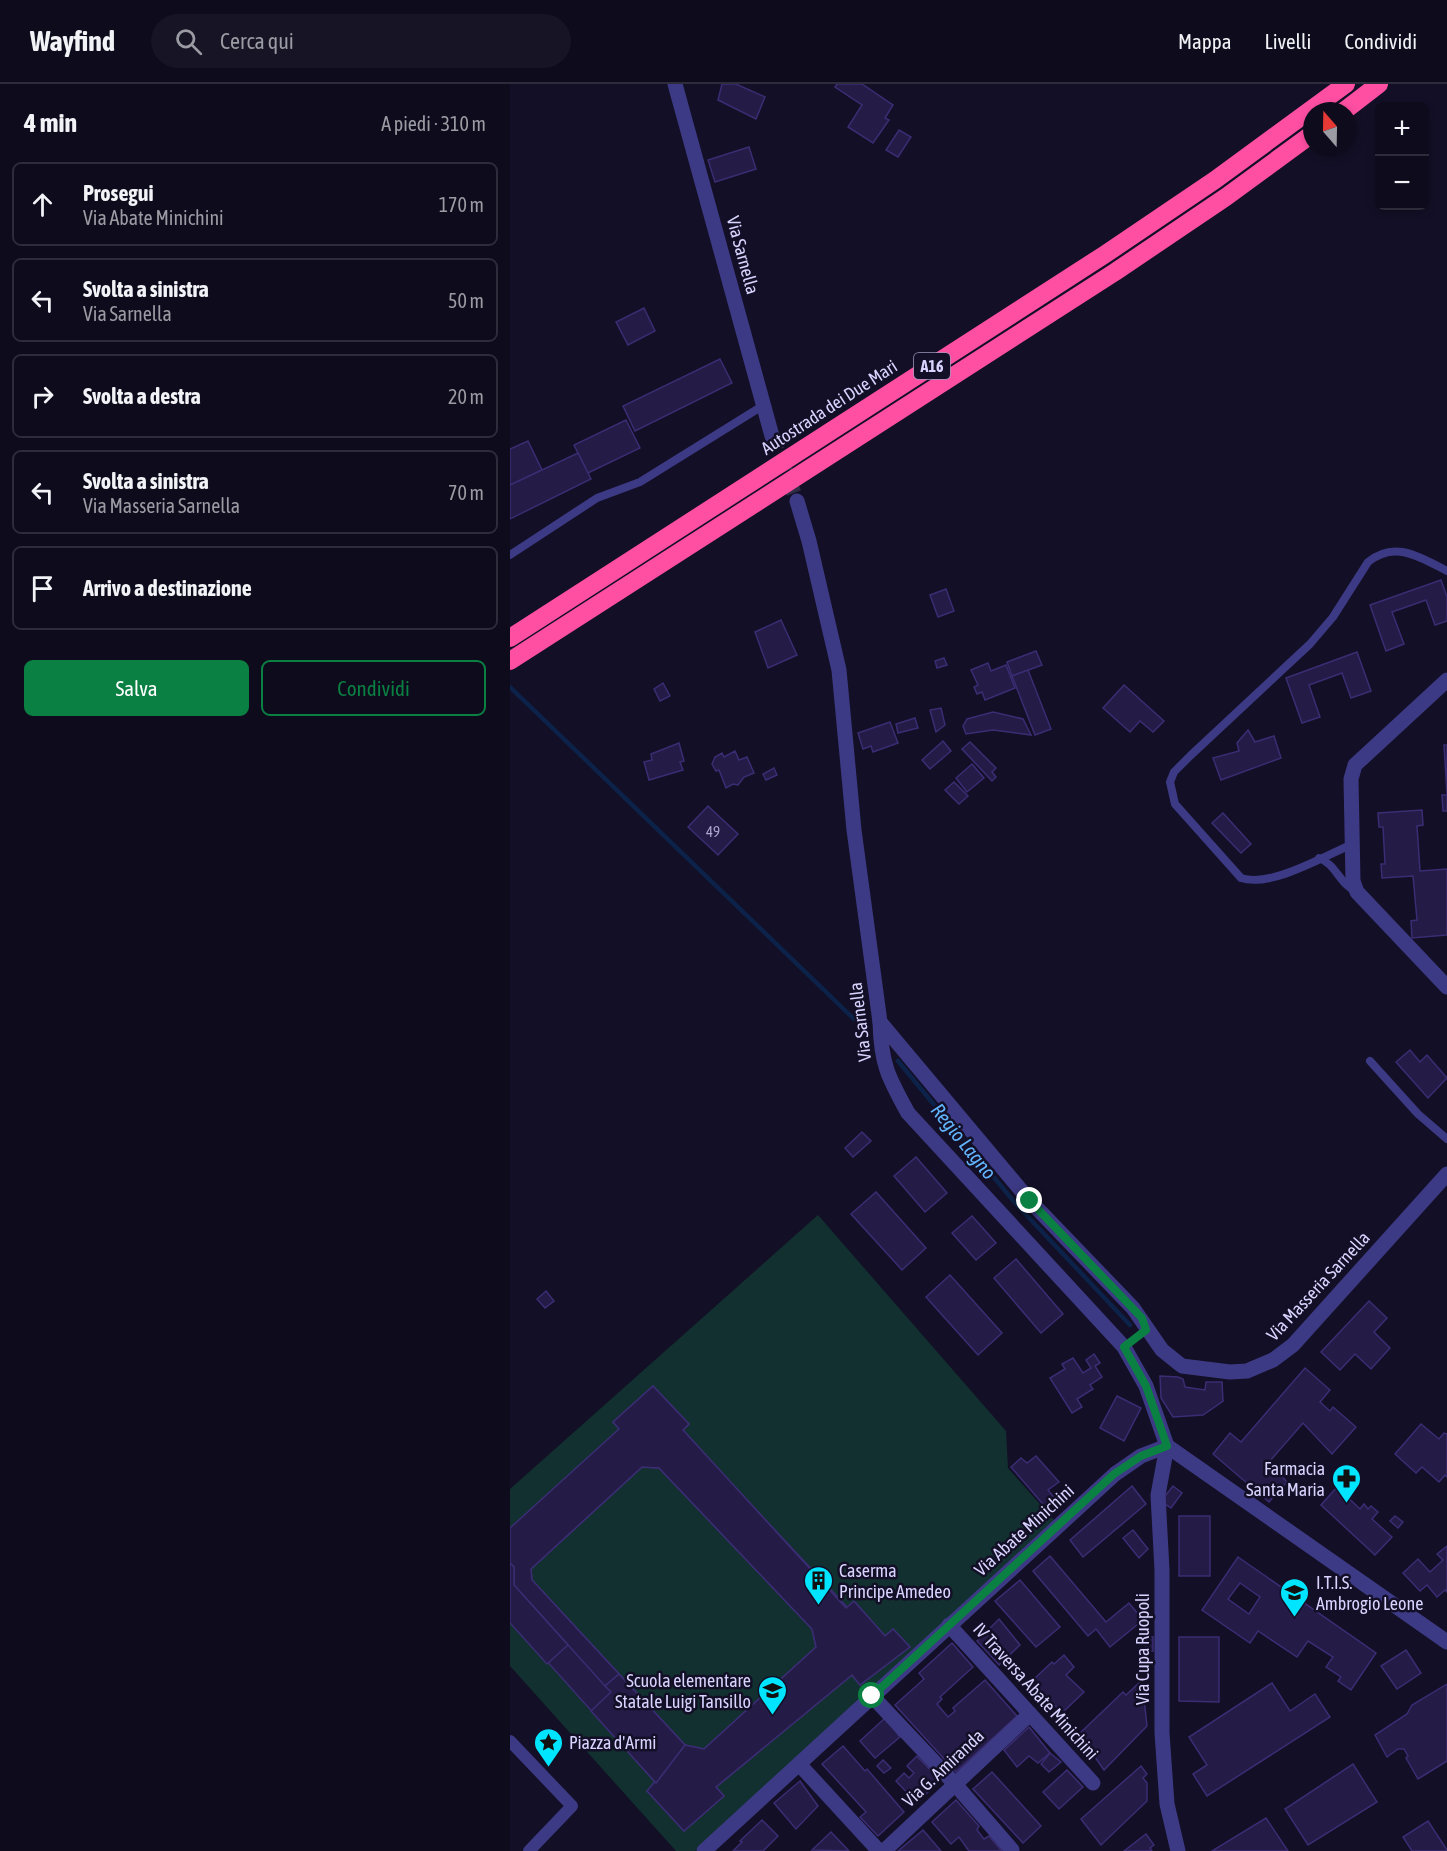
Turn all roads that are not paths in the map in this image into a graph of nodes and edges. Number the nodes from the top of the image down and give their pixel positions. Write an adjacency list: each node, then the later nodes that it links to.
1 (675, 84): 6 (street, Via Sarnella)
2 (1346, 84): 11 (highway, Autostrada dei Due Mari / A16)
3 (1379, 84): 4 (highway)
4 (1356, 102)
5 (1303, 141): 12 (highway, A16)
6 (764, 405): 7 (street, Via Sarnella); 9 (lane)
7 (772, 436)
8 (797, 501): 18 (street, Via Sarnella)
9 (510, 555)
10 (1447, 571): 15 (lane)
11 (510, 638)
12 (510, 661)
13 (1447, 680): 14 (street)
14 (1353, 844): 15 (lane); 16 (street)
15 (1319, 858): 16 (lane)
16 (1358, 892): 17 (street)
17 (1447, 987)
18 (880, 1022): 22 (street, Via Masseria Sarnella); 23 (street, Via Sarnella)
19 (1370, 1061): 20 (lane)
20 (1447, 1139)
21 (1447, 1174): 22 (street, Via Masseria Sarnella)
22 (1146, 1330): 23 (street)
23 (1124, 1347): 24 (street, Via Sarnella)
24 (1167, 1446): 25 (street, Via Abate Minichini); 26 (street); 38 (street, Via Cupa Ruopoli)
25 (949, 1625): 27 (street, Via Abate Minichini); 28 (street, IV Traversa Abate Minichini)
26 (1447, 1642)
27 (872, 1696): 30 (street, Via Abate Minichini); 32 (street)
28 (1030, 1714): 31 (street, IV Traversa Abate Minichini); 32 (street, Via G. Amiranda)
29 (510, 1741): 35 (street)
30 (799, 1764): 33 (street, Via Abate Minichini); 36 (street)
31 (1093, 1783)
32 (954, 1784): 34 (street); 37 (street, Via G. Amiranda)
33 (710, 1849)
34 (1012, 1850)
35 (529, 1851)
36 (879, 1851)
37 (884, 1851)
38 (1178, 1851)

